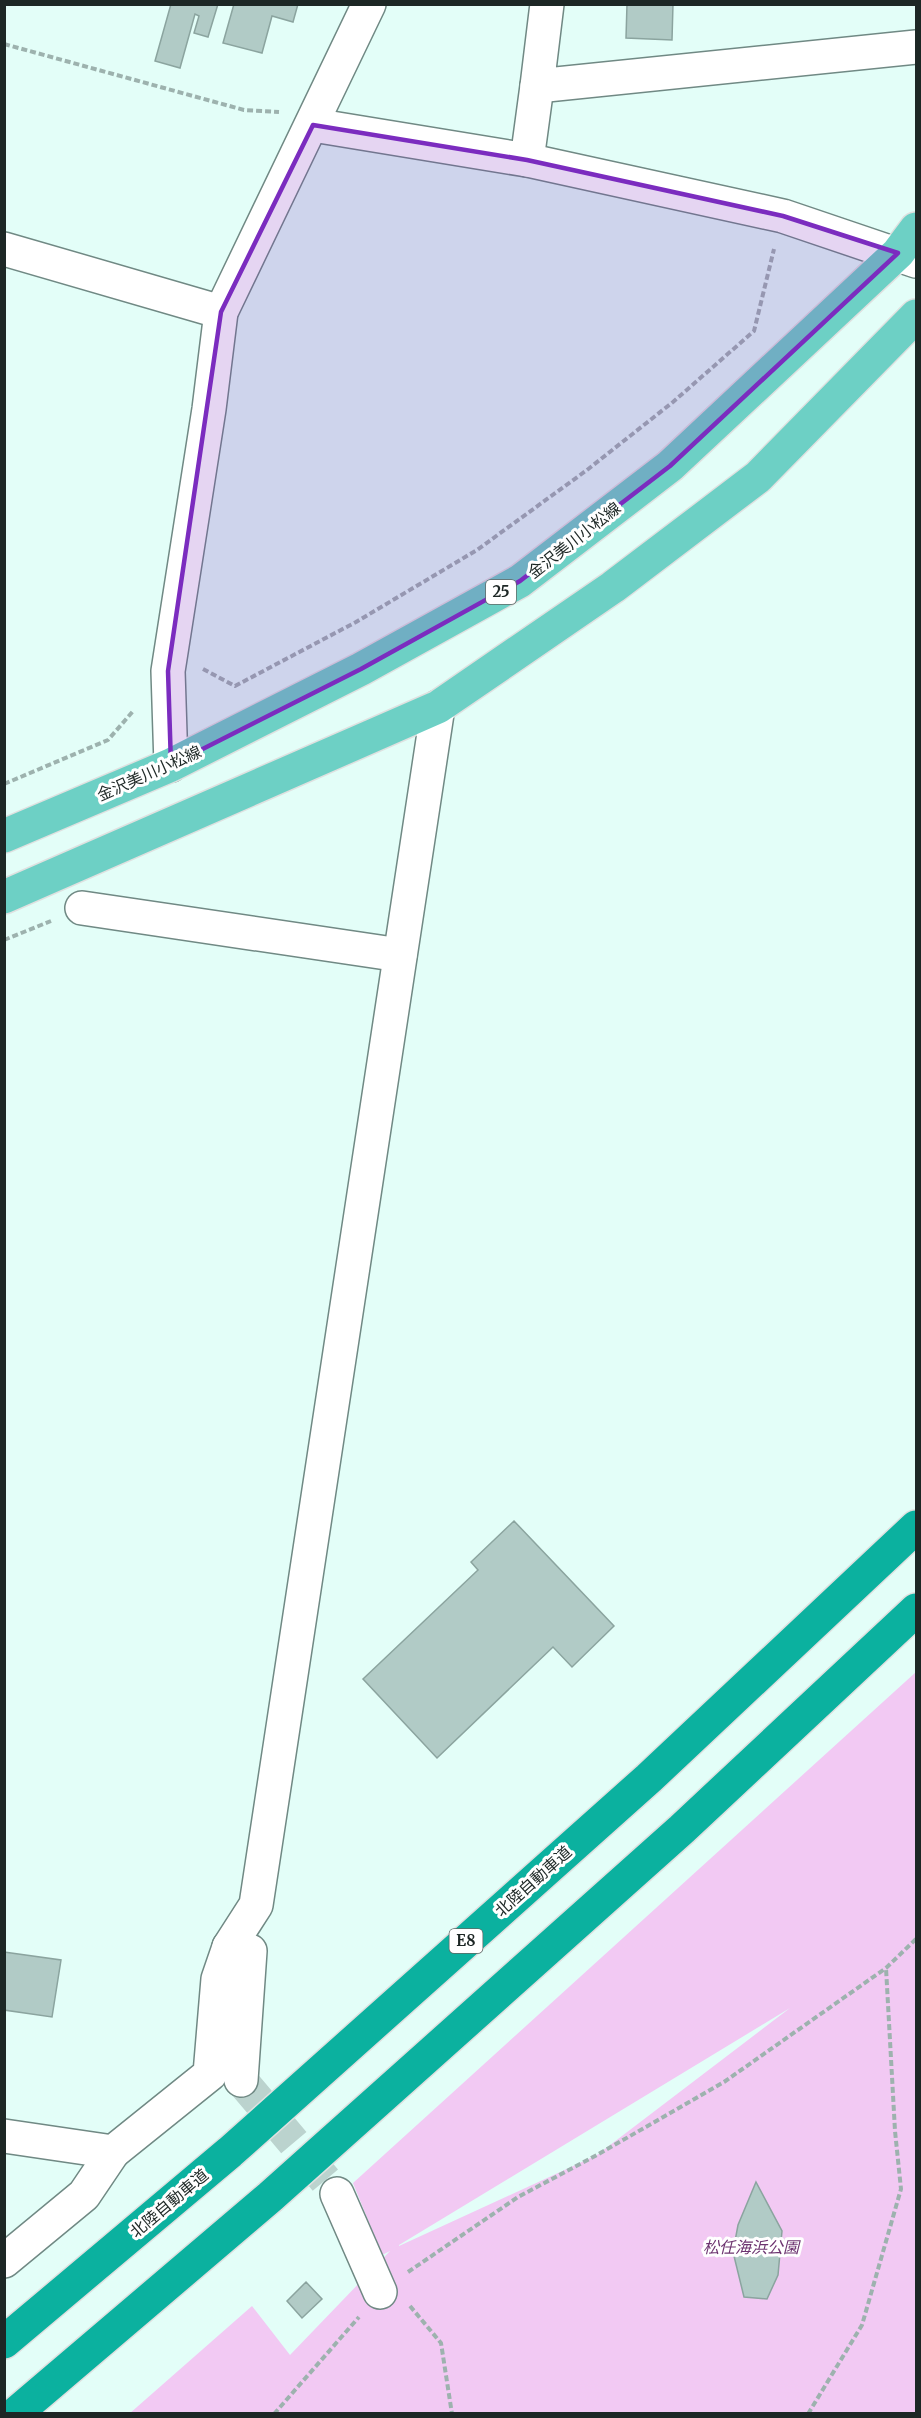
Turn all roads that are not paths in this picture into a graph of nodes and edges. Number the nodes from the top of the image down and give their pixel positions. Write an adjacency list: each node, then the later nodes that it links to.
1 (369, 4): 5 (street)
2 (547, 4): 4 (street)
3 (916, 47): 4 (street)
4 (537, 86): 6 (street)
5 (313, 125): 6 (street); 9 (street)
6 (527, 160): 7 (street)
7 (910, 248): 12 (main road, 金沢美川小松線 / 25)
8 (4, 249): 9 (street)
9 (221, 312): 12 (street)
10 (916, 316): 11 (main road)
11 (438, 707): 14 (main road); 16 (street)
12 (171, 765): 13 (main road, 金沢美川小松線 / 25)
13 (4, 836)
14 (4, 897)
15 (82, 908): 16 (street)
16 (400, 955): 19 (street)
17 (916, 1527): 26 (highway, 北陸自動車道 / E8)
18 (916, 1610): 27 (highway)
19 (230, 1947): 20 (street); 22 (street)
20 (241, 2080)
21 (4, 2136): 22 (street)
22 (113, 2152): 24 (street)
23 (337, 2194): 25 (street)
24 (4, 2261)
25 (385, 2288)
26 (4, 2342)
27 (15, 2414)

